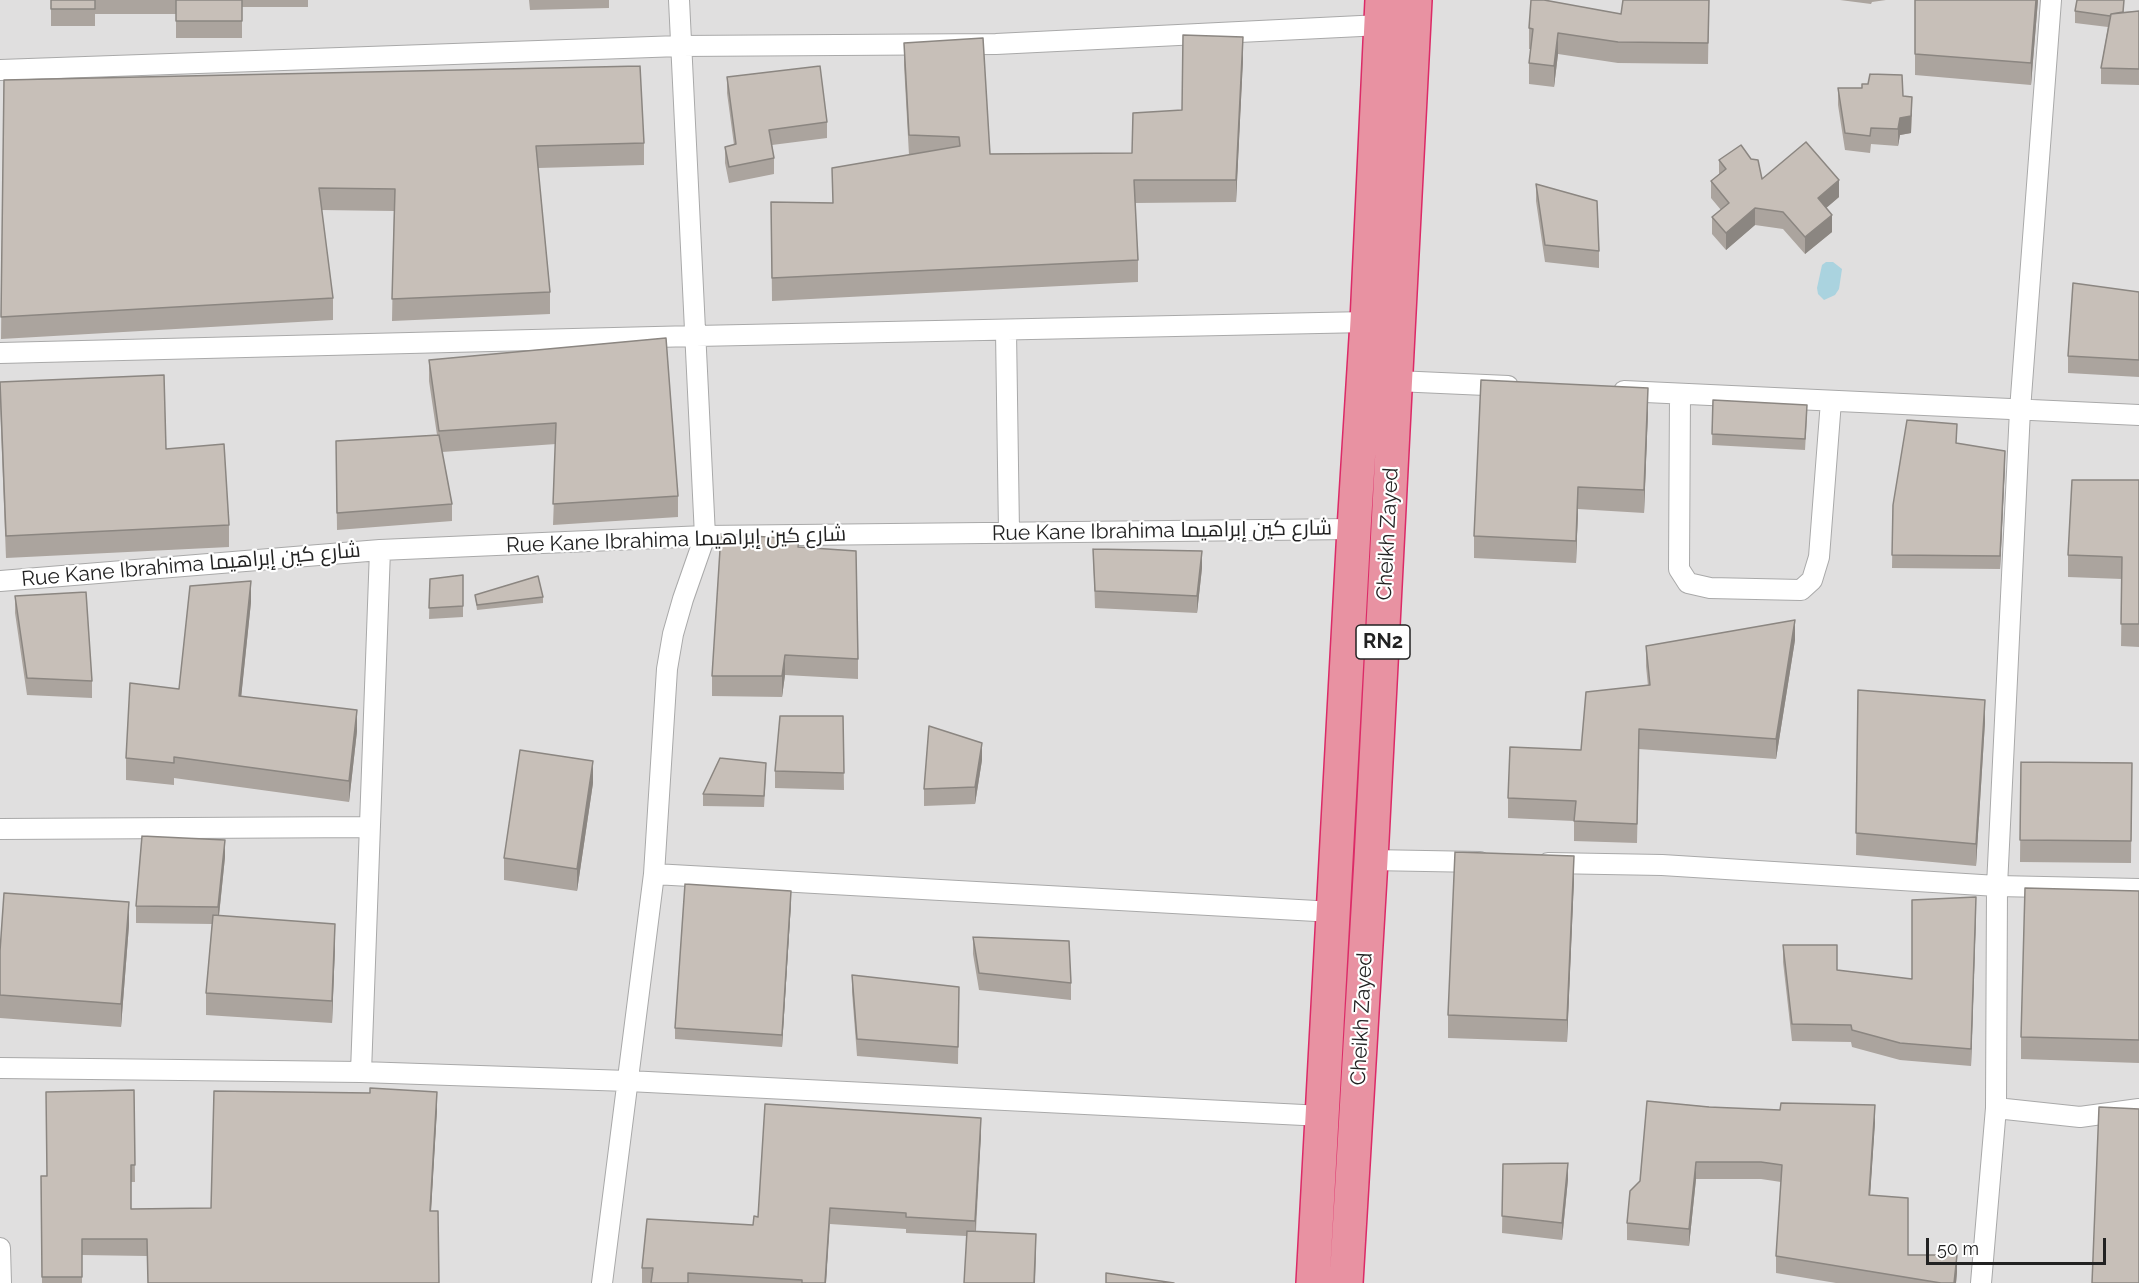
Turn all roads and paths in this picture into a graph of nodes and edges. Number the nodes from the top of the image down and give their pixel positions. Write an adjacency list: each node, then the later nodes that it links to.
1 (679, 0): 5 (street)
2 (1416, 0): 11 (highway, Cheikh Zayed / RN2)
3 (2051, 0): 16 (street)
4 (1382, 12): 5 (street); 7 (highway, Cheikh Zayed / RN2)
5 (680, 46): 6 (street); 9 (street)
6 (0, 70)
7 (1367, 322): 8 (street); 18 (highway, Cheikh Zayed / RN2)
8 (1006, 331): 9 (street); 19 (street)
9 (696, 336): 10 (street); 20 (street)
10 (0, 353)
11 (1396, 381): 12 (street); 25 (highway, Cheikh Zayed / RN2)
12 (1529, 387)
13 (1610, 391): 14 (street)
14 (1680, 394): 15 (street); 15 (street)
15 (1831, 401): 16 (street)
16 (2020, 410): 17 (street); 29 (street)
17 (2139, 415)
18 (1354, 528): 19 (street, Rue Kane Ibrahima شارع كين إبراهيما); 31 (highway, Cheikh Zayed / RN2)
19 (1009, 532): 20 (street, Rue Kane Ibrahima شارع كين إبراهيما)
20 (705, 536): 21 (street, Rue Kane Ibrahima شارع كين إبراهيما); 28 (street)
21 (380, 550): 22 (street, Rue Kane Ibrahima شارع كين إبراهيما); 23 (street)
22 (0, 580)
23 (370, 827): 24 (street); 33 (street)
24 (0, 829)
25 (1371, 860): 26 (street); 42 (highway, Cheikh Zayed / RN2)
26 (1497, 862)
27 (1532, 863): 29 (street)
28 (654, 874): 31 (street); 34 (street)
29 (1997, 886): 30 (street); 35 (street)
30 (2139, 889)
31 (1334, 912): 37 (highway, Cheikh Zayed / RN2)
32 (0, 1068): 33 (street)
33 (361, 1072): 34 (street)
34 (628, 1081): 37 (street); 40 (street)
35 (1996, 1108): 36 (street); 43 (street)
36 (2139, 1109)
37 (1323, 1116): 41 (highway, Cheikh Zayed / RN2)
38 (0, 1248): 39 (street)
39 (2, 1283)
40 (602, 1283)
41 (1314, 1283)
42 (1346, 1283)
43 (1981, 1283)

